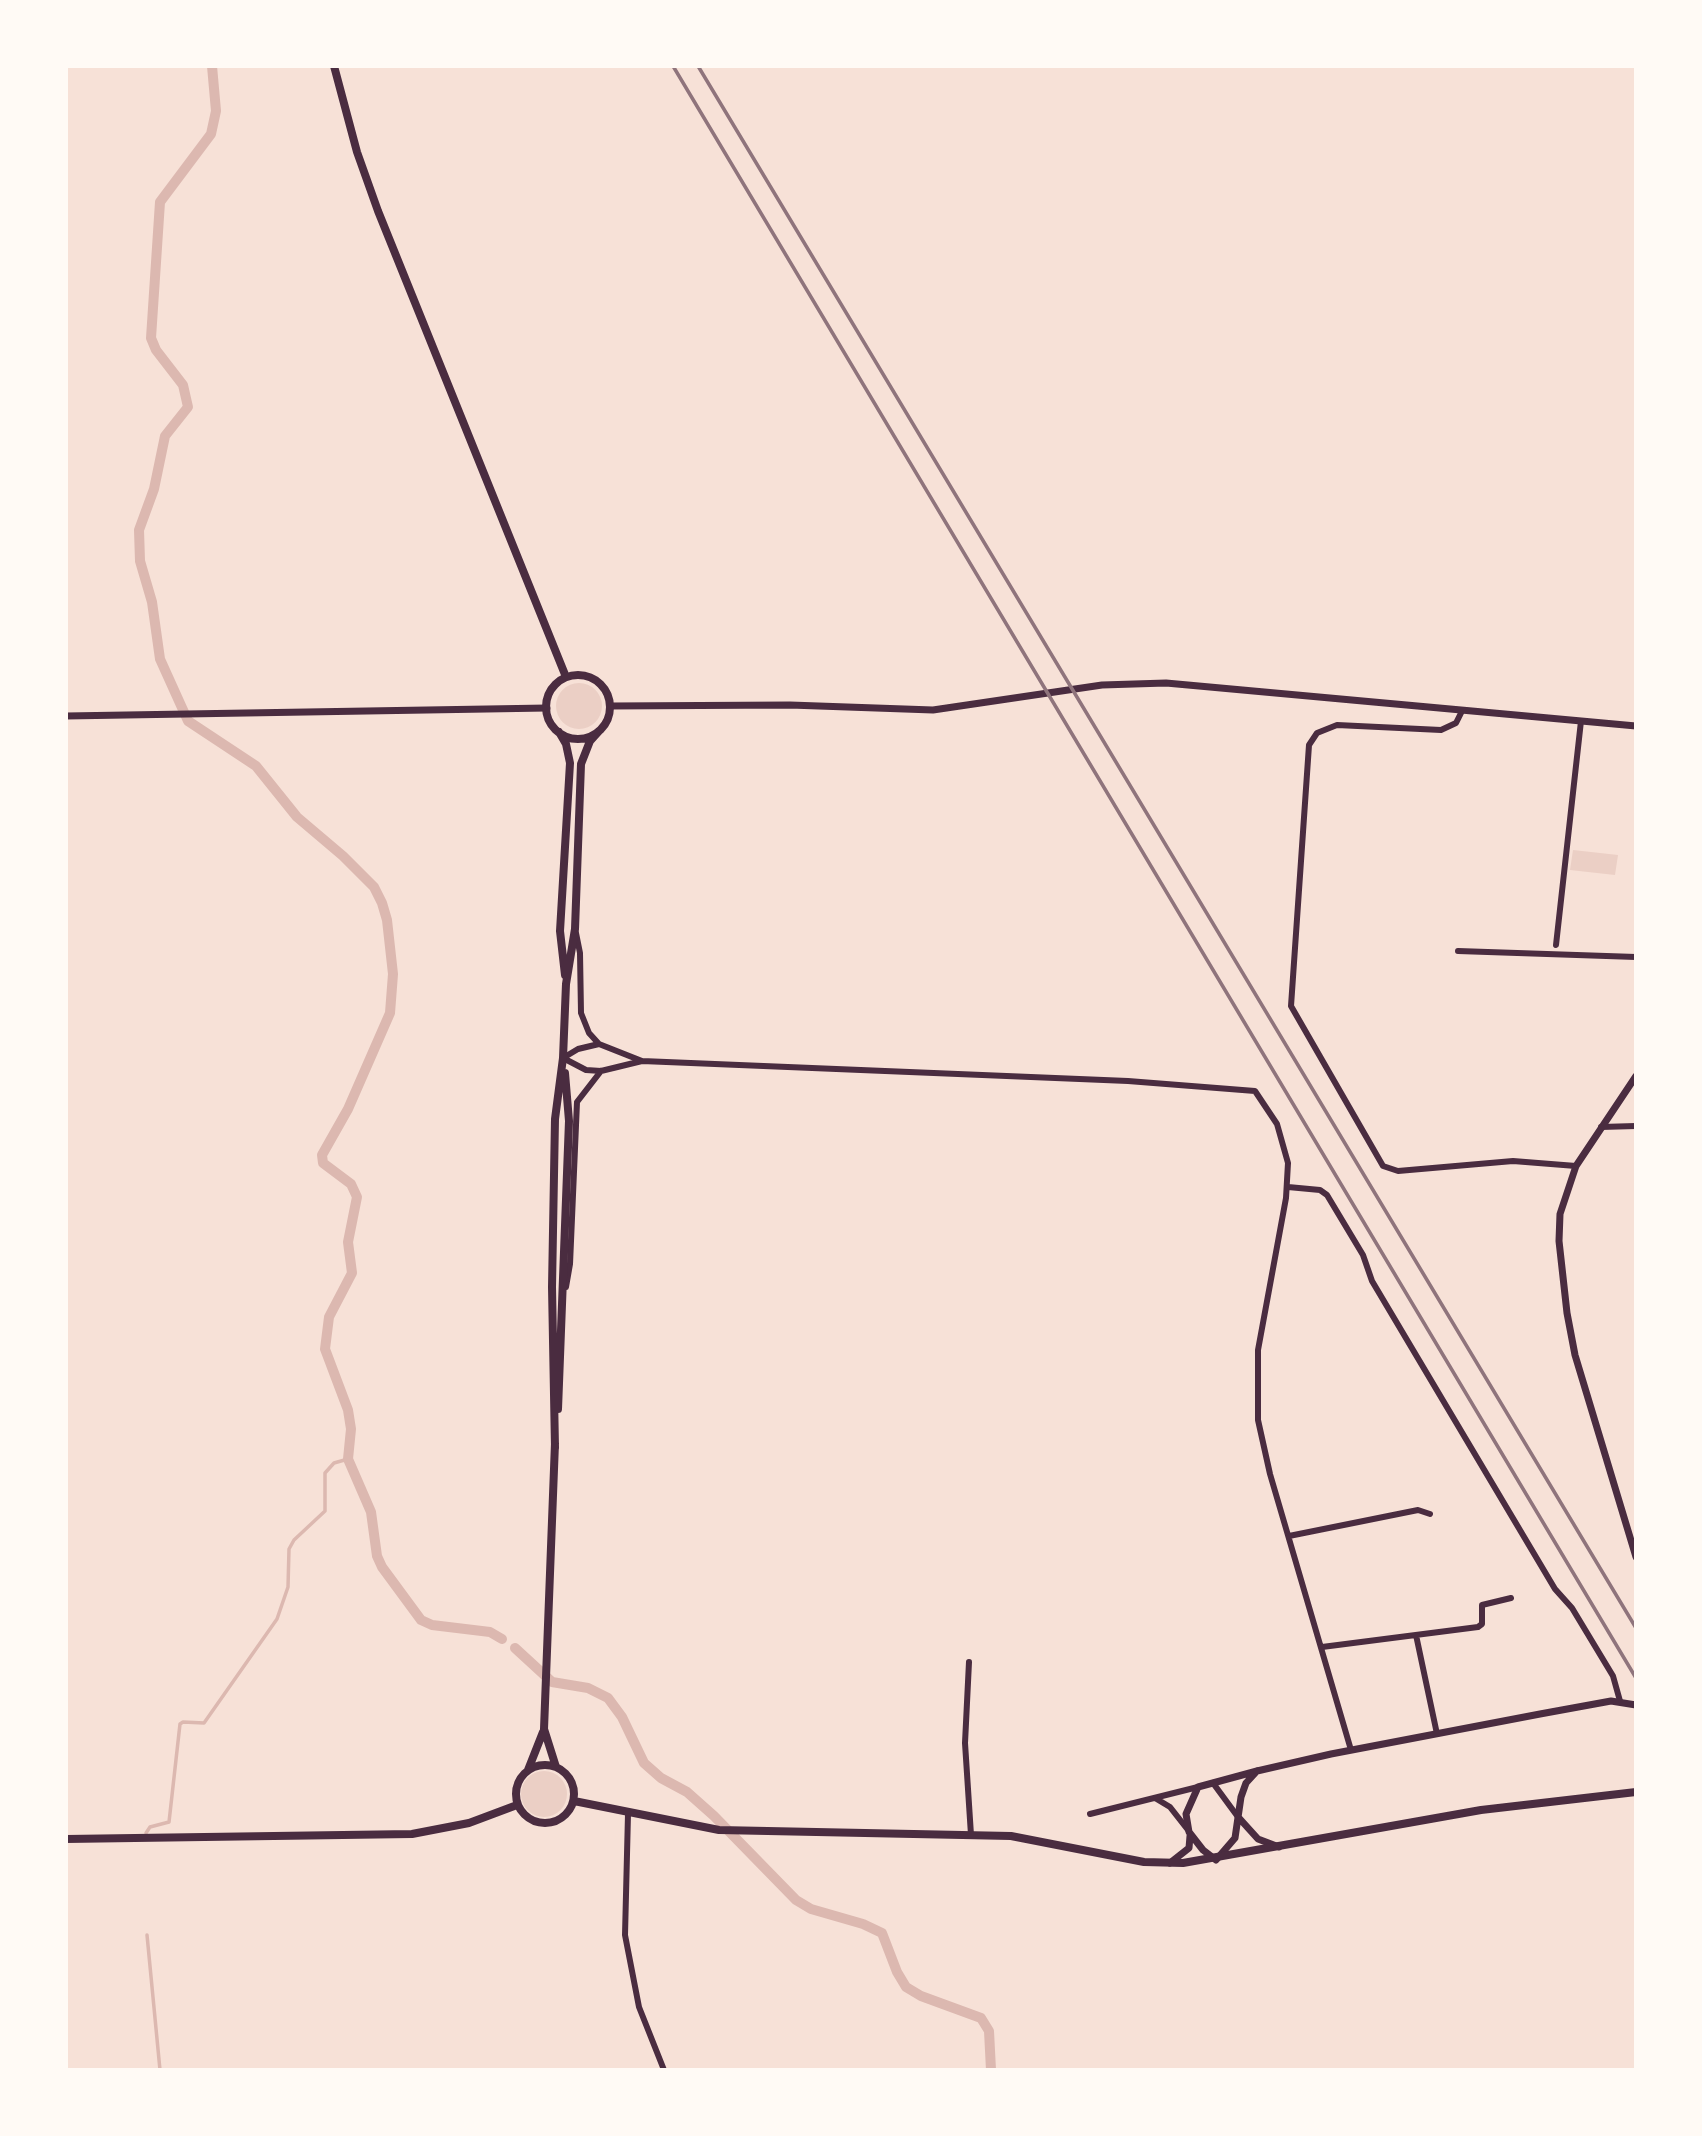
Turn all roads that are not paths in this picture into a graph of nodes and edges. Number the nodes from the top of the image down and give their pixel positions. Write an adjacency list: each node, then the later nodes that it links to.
1 (334, 66): 2 (main road)
2 (566, 677): 3 (main road); 4 (main road)
3 (610, 706): 5 (street); 10 (main road)
4 (547, 708): 6 (street); 9 (main road)
5 (1462, 711): 7 (street); 23 (street)
6 (66, 716)
7 (1581, 720): 8 (street); 12 (street)
8 (1636, 726)
9 (559, 732): 10 (main road); 15 (main road)
10 (598, 732): 11 (main road)
11 (575, 929): 15 (main road); 16 (street)
12 (1556, 945)
13 (1458, 951): 14 (street)
14 (1636, 957)
15 (566, 984): 17 (main road)
16 (598, 1044): 17 (street); 18 (street)
17 (563, 1058): 19 (street); 25 (main road); 26 (main road)
18 (642, 1061): 19 (street); 24 (street)
19 (601, 1070): 25 (street)
20 (1636, 1076): 22 (street)
21 (1636, 1126): 22 (street)
22 (1601, 1127): 23 (street)
23 (1576, 1166): 28 (street)
24 (1288, 1188): 29 (street); 35 (street)
25 (563, 1302): 26 (main road)
26 (555, 1448): 37 (main road)
27 (1430, 1514): 29 (street)
28 (1631, 1529): 30 (street)
29 (1289, 1536): 33 (street)
30 (1636, 1557)
31 (1511, 1598): 32 (street)
32 (1416, 1635): 33 (street); 38 (street)
33 (1322, 1647): 39 (street)
34 (969, 1662): 53 (street)
35 (1620, 1701): 36 (street); 38 (street)
36 (1636, 1705)
37 (544, 1729): 40 (main road); 41 (main road)
38 (1437, 1734): 39 (street)
39 (1351, 1750): 42 (street)
40 (556, 1767): 41 (main road); 47 (main road)
41 (528, 1770): 48 (main road)
42 (1257, 1771): 43 (street); 51 (street)
43 (1213, 1783): 44 (street); 51 (street)
44 (1198, 1787): 46 (street); 52 (street)
45 (1636, 1792): 55 (main road)
46 (1154, 1798): 50 (street); 52 (street)
47 (573, 1801): 48 (main road); 49 (main road)
48 (517, 1805): 54 (main road)
49 (628, 1814): 53 (main road); 58 (street)
50 (1090, 1814)
51 (1238, 1817): 55 (street); 56 (street)
52 (1189, 1832): 56 (street); 57 (street)
53 (971, 1835): 57 (main road)
54 (66, 1839)
55 (1280, 1847): 56 (main road)
56 (1216, 1860): 57 (main road)
57 (1170, 1863)
58 (664, 2070)

